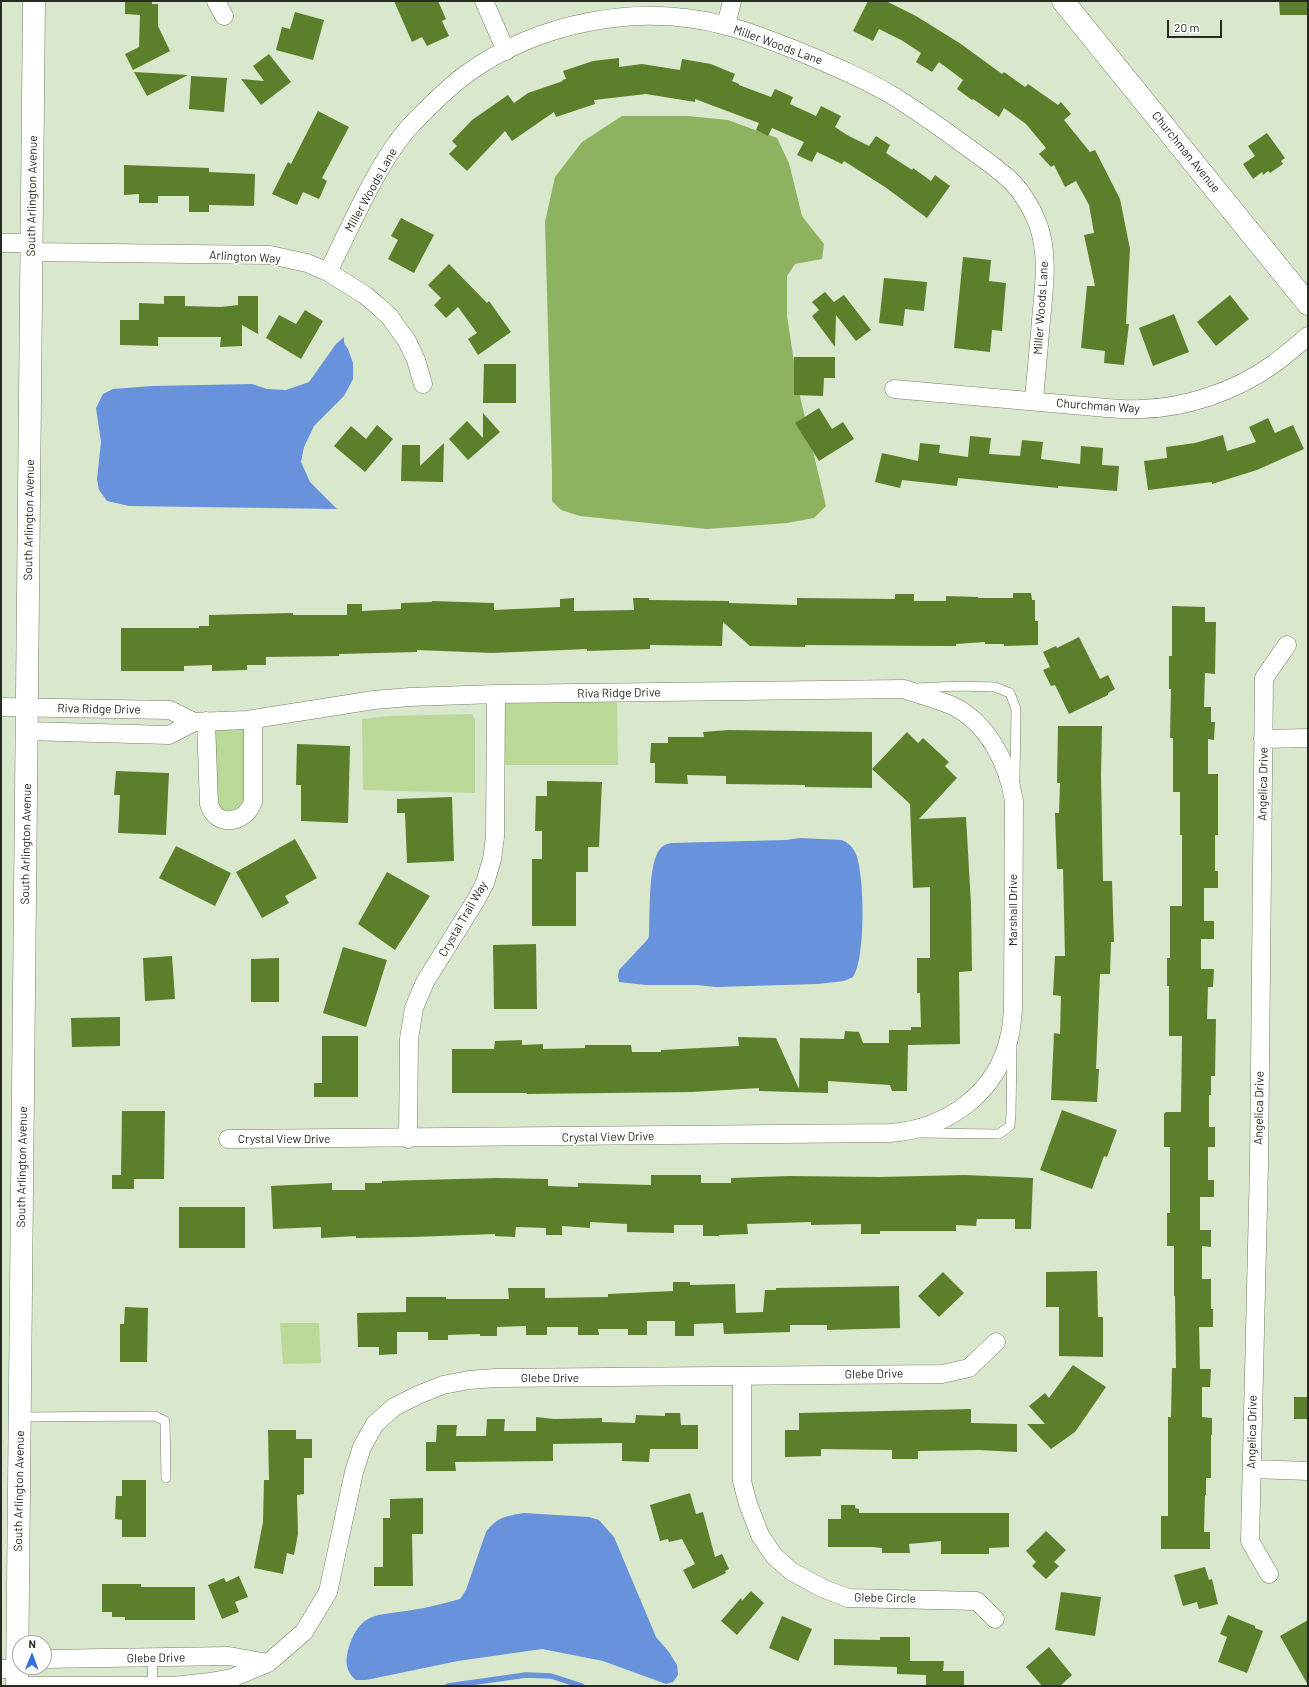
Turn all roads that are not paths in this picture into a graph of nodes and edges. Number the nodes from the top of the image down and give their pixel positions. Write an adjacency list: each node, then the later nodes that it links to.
1 (34, 1): 8 (main road, South Arlington Avenue)
2 (484, 1): 6 (street)
3 (732, 1): 5 (street)
4 (1064, 1): 10 (main road, Churchman Avenue)
5 (726, 26): 6 (street, Miller Woods Lane); 14 (street, Miller Woods Lane)
6 (506, 51): 9 (street, Miller Woods Lane)
7 (1, 243): 8 (street, Arlington Way)
8 (32, 248): 9 (street, Arlington Way); 19 (main road, South Arlington Avenue)
9 (328, 272): 12 (street, Arlington Way)
10 (1308, 304)
11 (1308, 336): 14 (street, Churchman Way)
12 (423, 384)
13 (894, 389): 14 (street, Churchman Way)
14 (1034, 401)
15 (1287, 645): 25 (street, Angelica Drive)
16 (904, 689): 17 (street, Riva Ridge Drive); 22 (street, Riva Ridge Drive); 26 (lane)
17 (496, 694): 20 (street, Riva Ridge Drive); 30 (street, Crystal Trail Way)
18 (1, 707): 19 (street, Riva Ridge Drive)
19 (27, 707): 21 (street, Riva Ridge Drive); 23 (main road, South Arlington Avenue)
20 (253, 719): 21 (street, Riva Ridge Drive); 21 (street)
21 (200, 722): 23 (street, Riva Ridge Drive)
22 (978, 725): 26 (street, Marshall Drive)
23 (27, 731): 34 (main road, South Arlington Avenue)
24 (1308, 738): 25 (street)
25 (1263, 739): 35 (street, Angelica Drive)
26 (1014, 802): 27 (street, Marshall Drive)
27 (1013, 1010): 28 (street, Marshall Drive); 29 (lane)
28 (978, 1095): 29 (street, Crystal View Drive)
29 (890, 1134): 30 (street, Crystal View Drive)
30 (408, 1139): 31 (street, Crystal View Drive)
31 (228, 1140)
32 (996, 1342): 33 (street, Glebe Drive)
33 (742, 1376): 39 (street, Glebe Circle); 43 (street, Glebe Drive)
34 (20, 1417): 37 (lane); 40 (main road, South Arlington Avenue)
35 (1252, 1469): 36 (street); 38 (street, Angelica Drive)
36 (1308, 1471)
37 (166, 1478)
38 (1269, 1574)
39 (995, 1619)
40 (16, 1635)
41 (153, 1658): 42 (street, Glebe Drive); 43 (street, Glebe Drive); 45 (lane)
42 (52, 1659)
43 (268, 1663): 45 (street, Glebe Drive)
44 (52, 1675): 45 (street, Glebe Drive)
45 (152, 1686)

